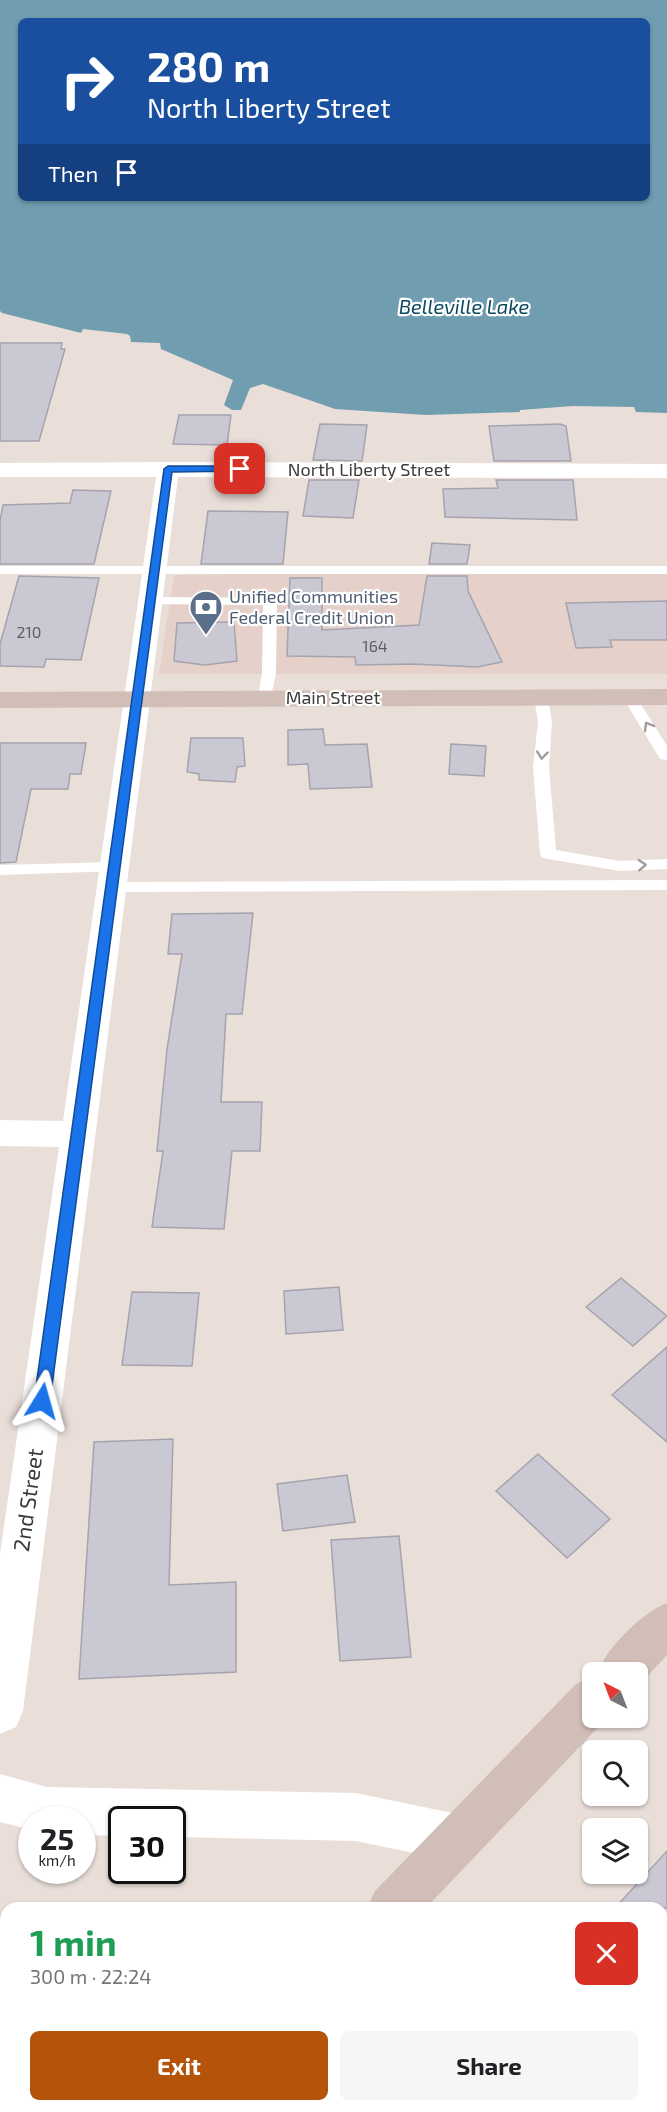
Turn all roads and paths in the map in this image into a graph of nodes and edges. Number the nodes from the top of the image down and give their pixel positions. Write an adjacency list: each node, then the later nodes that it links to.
1 (168, 469): 2 (street, North Liberty Street); 3 (street, North Liberty Street); 6 (street, 2nd Street)
2 (0, 470)
3 (667, 471)
4 (0, 570): 6 (lane)
5 (667, 570): 6 (lane)
6 (154, 572): 7 (street, 2nd Street)
7 (150, 602): 11 (lane); 13 (street, 2nd Street)
8 (629, 696): 9 (main road, Main Street); 10 (main road, Main Street); 14 (lane, one-way to 8)
9 (541, 697): 11 (main road, Main Street); 15 (lane, one-way to 15)
10 (667, 697)
11 (265, 698): 13 (main road, Main Street)
12 (0, 700): 13 (main road, Main Street)
13 (136, 700): 18 (street, 2nd Street)
14 (665, 756)
15 (548, 854): 16 (lane, one-way to 16); 19 (lane)
16 (667, 864)
17 (0, 870): 18 (lane)
18 (112, 877): 19 (lane); 22 (street, 2nd Street)
19 (583, 885): 20 (lane)
20 (667, 885)
21 (0, 1133): 22 (street)
22 (78, 1134): 26 (street, 2nd Street)
23 (667, 1624): 24 (main road)
24 (630, 1662)
25 (582, 1710): 28 (main road)
26 (0, 1711)
27 (0, 1798): 28 (street)
28 (457, 1838): 29 (main road)
29 (398, 1902)

